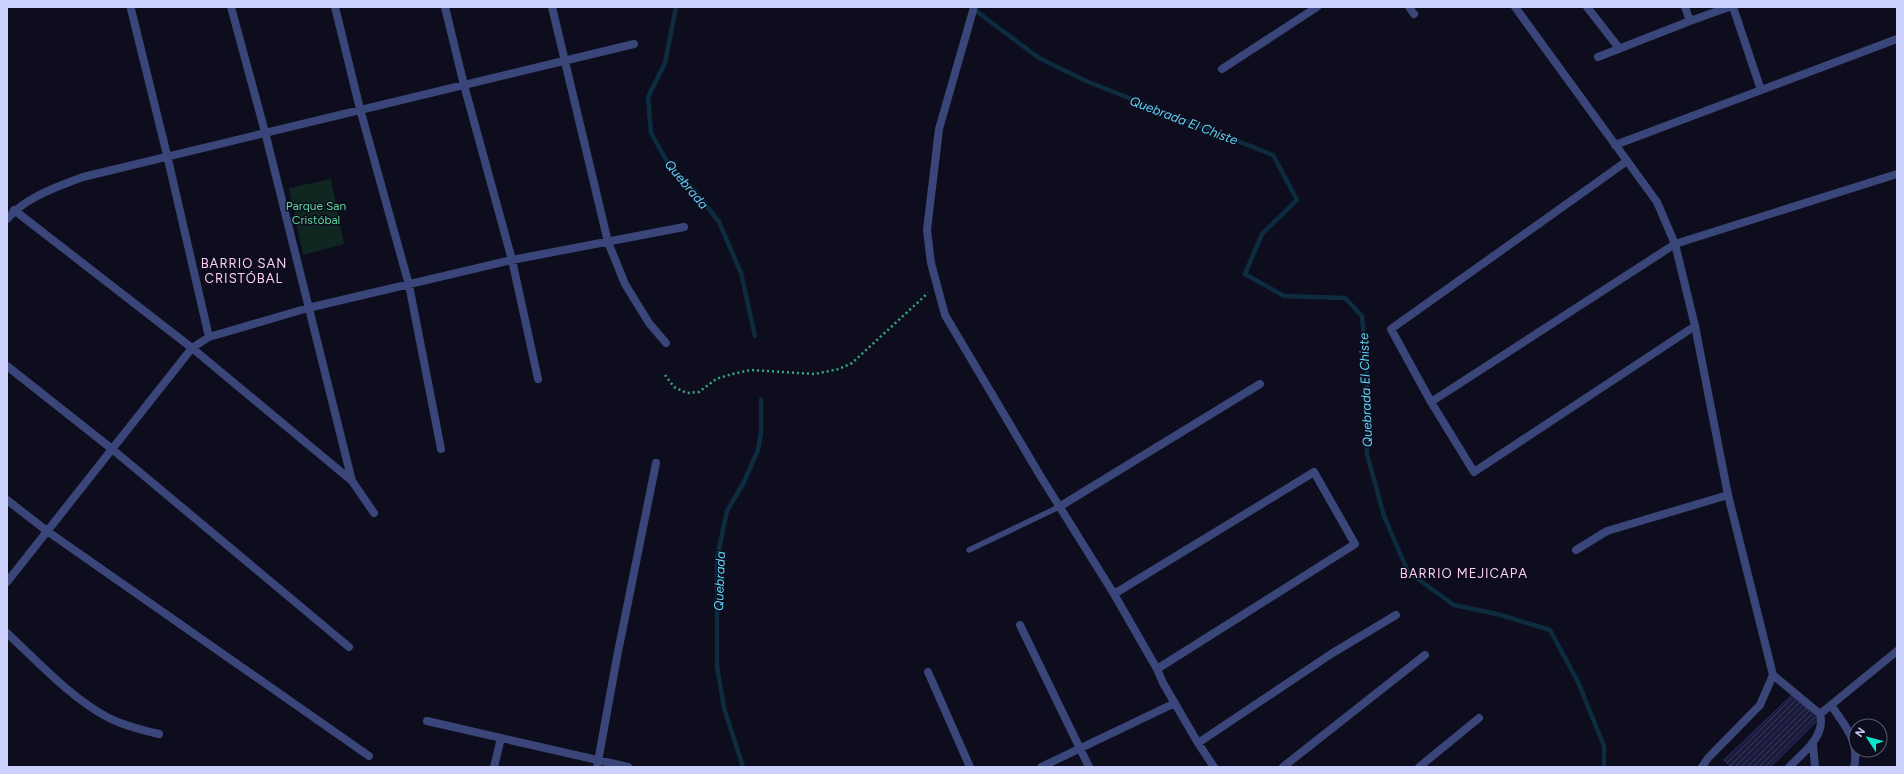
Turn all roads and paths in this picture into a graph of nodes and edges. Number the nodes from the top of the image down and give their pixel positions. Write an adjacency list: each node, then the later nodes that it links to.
1 (231, 7): 23 (street)
2 (335, 7): 22 (street)
3 (445, 7): 20 (street)
4 (552, 7): 18 (street)
5 (974, 7): 35 (street)
6 (1317, 7): 19 (street)
7 (1515, 7): 24 (street)
8 (1587, 7): 16 (street)
9 (1685, 7): 13 (street)
10 (1729, 7): 13 (street)
11 (1733, 7): 21 (street)
12 (131, 9): 25 (street)
13 (1690, 21): 16 (street)
14 (1897, 39): 21 (street)
15 (634, 44): 18 (street)
16 (1619, 48): 17 (street)
17 (1598, 57)
18 (565, 61): 20 (street); 31 (street)
19 (1222, 68)
20 (464, 85): 22 (street); 33 (street)
21 (1761, 90): 24 (street)
22 (360, 109): 23 (street); 34 (street)
23 (265, 132): 25 (street); 36 (street)
24 (1615, 145): 26 (street)
25 (167, 155): 28 (street); 38 (street)
26 (1627, 161): 32 (street); 45 (street)
27 (1897, 174): 32 (street)
28 (14, 210): 29 (street); 40 (street)
29 (7, 219)
30 (684, 226): 31 (street)
31 (608, 242): 33 (street); 39 (street)
32 (1675, 244): 37 (street); 45 (street)
33 (512, 260): 34 (street); 43 (street)
34 (409, 285): 36 (street); 47 (street)
35 (937, 285): 42 (path); 52 (street)
36 (308, 308): 38 (street); 49 (street)
37 (1695, 326): 45 (street); 50 (street)
38 (209, 337): 40 (street)
39 (666, 343)
40 (192, 348): 46 (street); 49 (street)
41 (7, 366): 46 (street)
42 (665, 375)
43 (538, 379)
44 (1260, 384): 52 (street)
45 (1431, 402)
46 (112, 448): 54 (street); 62 (street)
47 (442, 450)
48 (656, 463): 79 (street)
49 (352, 481): 53 (street)
50 (1728, 494): 56 (street); 67 (street)
51 (7, 500): 54 (street)
52 (1059, 507): 55 (lane); 58 (street)
53 (374, 513)
54 (47, 531): 57 (street); 78 (street)
55 (969, 550)
56 (1576, 550)
57 (7, 582)
58 (1114, 594): 65 (street); 65 (street)
59 (1396, 615): 75 (street)
60 (1020, 625): 77 (street)
61 (7, 633): 73 (street)
62 (349, 647)
63 (1897, 651): 69 (street)
64 (1425, 655): 86 (street)
65 (1157, 669): 68 (street)
66 (928, 672): 82 (street)
67 (1772, 675): 70 (street); 88 (street)
68 (1174, 703): 75 (street); 77 (street)
69 (1831, 706): 70 (street); 91 (street)
70 (1820, 714): 76 (street)
71 (1479, 718): 87 (street)
72 (427, 720): 74 (street)
73 (159, 734)
74 (501, 738): 79 (street); 80 (street)
75 (1198, 743): 85 (street)
76 (1813, 744): 89 (street); 90 (street)
77 (1080, 749): 83 (street); 84 (street)
78 (369, 756)
79 (598, 764): 81 (street)
80 (494, 767)
81 (628, 767)
82 (970, 767)
83 (1041, 767)
84 (1089, 767)
85 (1214, 767)
86 (1283, 767)
87 (1419, 767)
88 (1702, 767)
89 (1789, 767)
90 (1815, 767)
91 (1854, 767)

